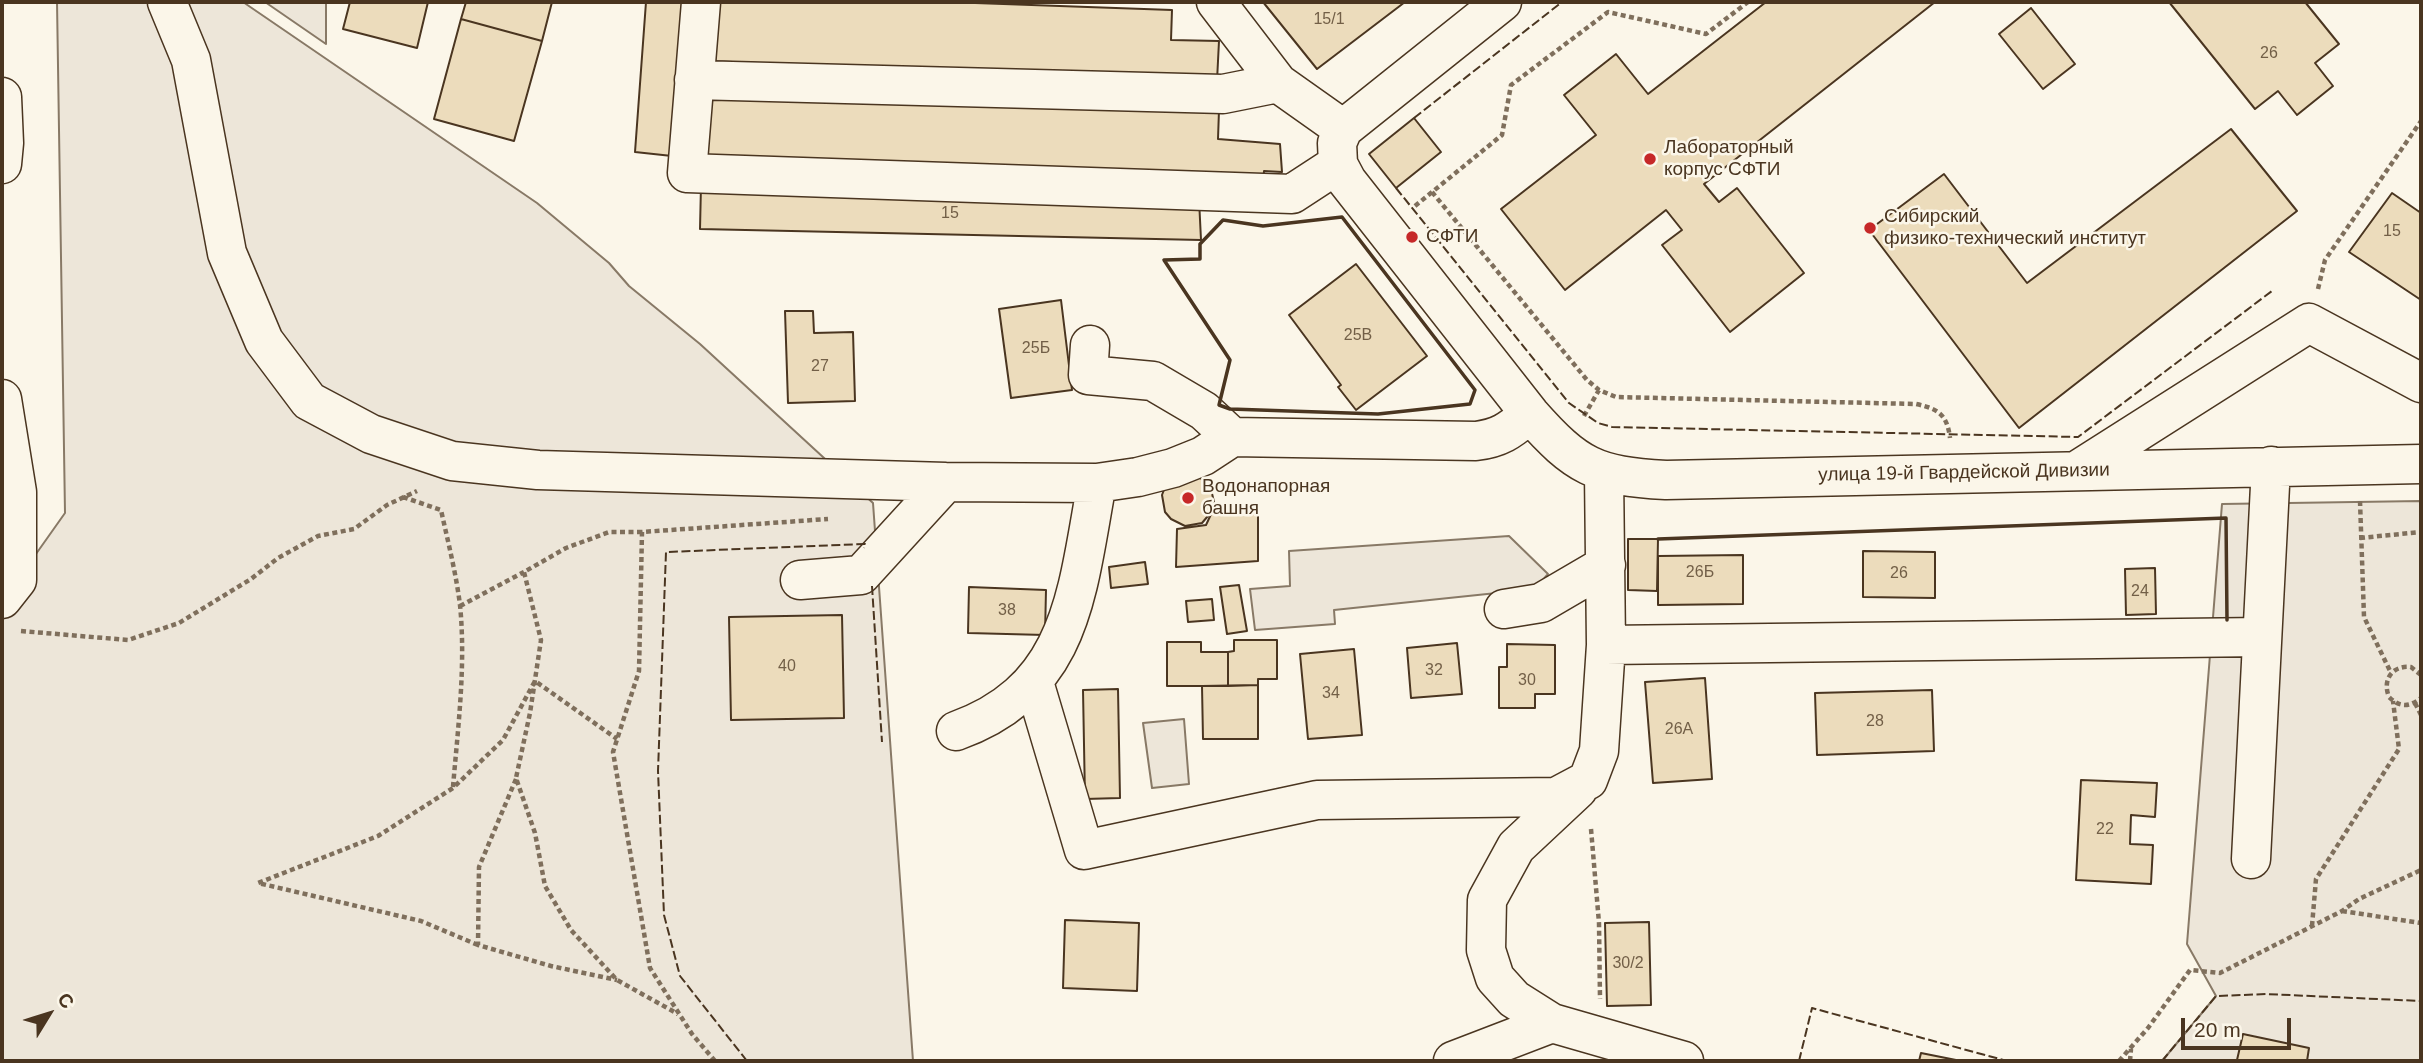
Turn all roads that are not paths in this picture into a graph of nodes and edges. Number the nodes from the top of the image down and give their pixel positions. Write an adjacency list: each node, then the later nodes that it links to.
1 (167, 2): 19 (street)
2 (701, 2): 5 (street)
3 (1216, 2): 6 (street)
4 (1503, 2): 8 (street)
5 (695, 80): 6 (street); 8 (street)
6 (1278, 83): 8 (street)
7 (2, 97): 9 (street)
8 (1340, 146): 13 (street, улица 19-й Гвардейской Дивизии)
9 (2, 164)
10 (1090, 345): 14 (street)
11 (2421, 383): 17 (street)
12 (2, 399): 24 (street)
13 (1530, 414): 14 (street); 18 (street, улица 19-й Гвардейской Дивизии)
14 (1232, 437): 20 (street)
15 (2421, 464): 16 (street, улица 19-й Гвардейской Дивизии)
16 (2271, 466): 17 (street, улица 19-й Гвардейской Дивизии); 25 (street)
17 (2076, 471): 18 (street, улица 19-й Гвардейской Дивизии)
18 (1604, 473): 21 (street)
19 (946, 482): 20 (street); 22 (street)
20 (1097, 483): 27 (street)
21 (1606, 565): 23 (street); 26 (street)
22 (800, 580)
23 (1504, 609)
24 (8, 615)
25 (2262, 636): 26 (street); 30 (street)
26 (1606, 645): 29 (street)
27 (1034, 682): 28 (street); 29 (street)
28 (956, 731)
29 (1588, 780): 31 (street)
30 (2251, 859)
31 (1552, 1023): 32 (street); 33 (street)
32 (1454, 1061)
33 (1684, 1061)

